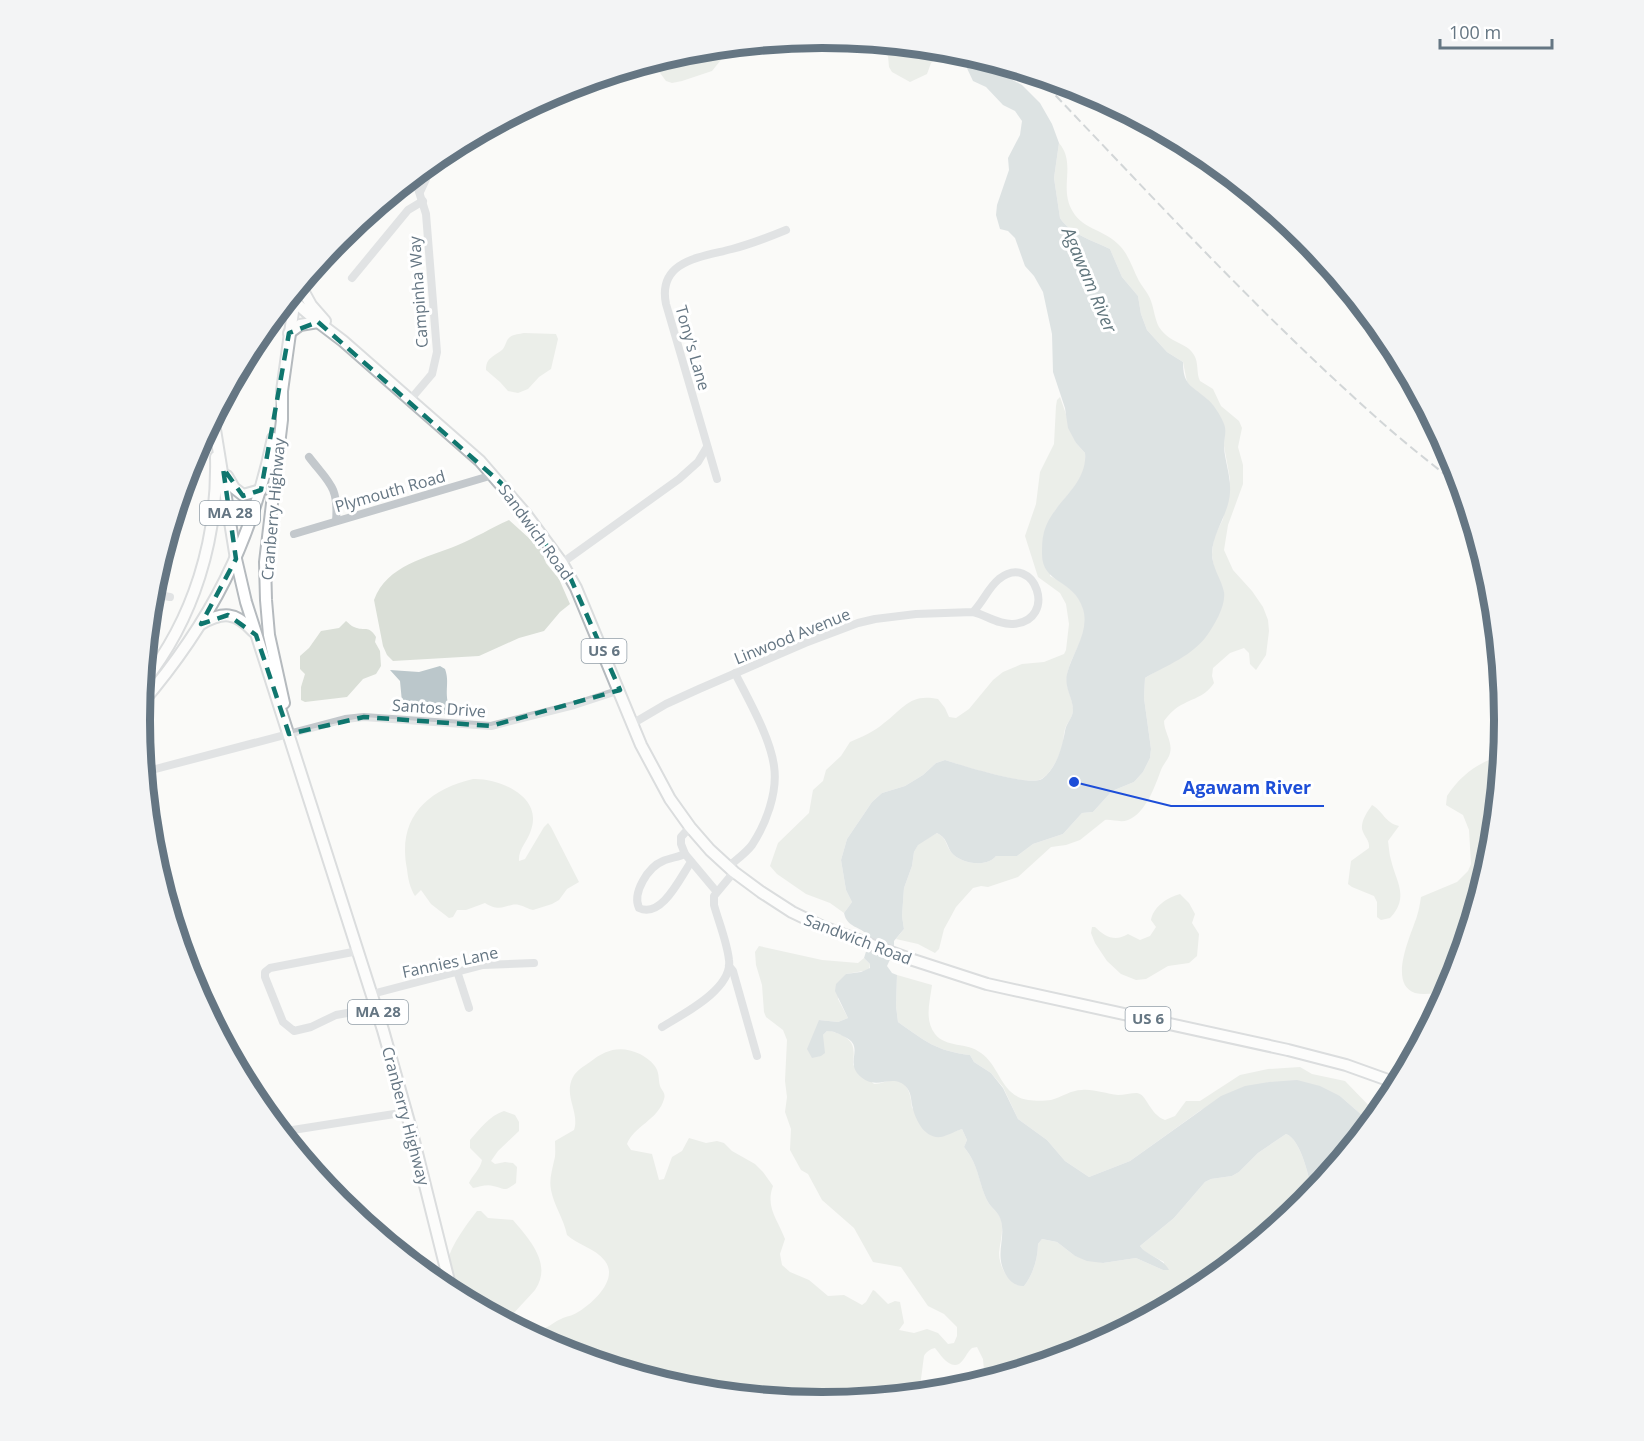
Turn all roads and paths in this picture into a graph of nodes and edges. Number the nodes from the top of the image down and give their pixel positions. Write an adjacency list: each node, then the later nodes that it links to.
1 (426, 177): 3 (street)
2 (417, 184): 3 (street, Campinha Way)
3 (420, 192): 4 (street, Campinha Way)
4 (423, 201): 6 (street); 14 (street, Campinha Way)
5 (786, 230): 17 (street, Tony's Lane)
6 (352, 278)
7 (304, 292): 12 (main road, Sandwich Road / US 6)
8 (295, 303): 10 (main road, Sandwich Road / US 6)
9 (291, 307): 11 (main road, Cranberry Highway / MA 28)
10 (318, 322): 11 (main road); 12 (main road, Sandwich Road / US 6)
11 (289, 333): 13 (main road, Cranberry Highway / MA 28)
12 (343, 341): 14 (main road, Sandwich Road / US 6)
13 (282, 391): 22 (main road, Cranberry Highway); 37 (main road, Cranberry Highway / MA 28)
14 (410, 400): 20 (main road, Sandwich Road / US 6)
15 (216, 430): 19 (main road, Cranberry Highway / MA 28)
16 (215, 433): 32 (main road)
17 (707, 447): 21 (street, Tony's Lane); 26 (street)
18 (309, 457): 23 (street)
19 (223, 468): 22 (main road); 25 (main road, Cranberry Highway / MA 28)
20 (493, 475): 23 (street, Plymouth Road); 26 (main road, Sandwich Road / US 6)
21 (717, 479)
22 (261, 490): 25 (main road, Cranberry Highway)
23 (336, 521): 24 (street, Plymouth Road)
24 (294, 534)
25 (236, 559): 30 (main road); 31 (main road, Cranberry Highway / MA 28)
26 (562, 563): 34 (main road, Sandwich Road / US 6)
27 (161, 595): 28 (street)
28 (170, 597)
29 (973, 612): 29 (street, Linwood Avenue); 33 (street, Linwood Avenue)
30 (201, 624): 31 (main road); 35 (main road)
31 (256, 635): 37 (main road, Cranberry Highway / MA 28)
32 (152, 671)
33 (735, 673): 36 (street, Linwood Avenue); 42 (street)
34 (620, 690): 36 (main road, Sandwich Road / US 6); 37 (street, Santos Drive)
35 (151, 691)
36 (632, 724): 39 (main road, Sandwich Road / US 6)
37 (289, 734): 38 (street, Santos Drive); 44 (main road, Cranberry Highway / MA 28)
38 (152, 770)
39 (690, 827): 40 (street); 42 (main road, Sandwich Road / US 6)
40 (685, 854): 41 (street); 41 (street)
41 (691, 862): 43 (street)
42 (731, 869): 43 (street); 53 (main road, Sandwich Road / US 6)
43 (716, 891): 46 (street)
44 (358, 951): 48 (main road, Cranberry Highway / MA 28); 49 (street)
45 (534, 963): 47 (street, Fannies Lane)
46 (729, 966): 51 (street); 52 (street)
47 (457, 971): 48 (street, Fannies Lane); 50 (street)
48 (372, 994): 49 (main road, Cranberry Highway / MA 28)
49 (376, 1008): 54 (main road, Cranberry Highway / MA 28)
50 (469, 1008)
51 (662, 1027)
52 (757, 1056)
53 (1389, 1081)
54 (407, 1112): 55 (street); 56 (main road, Cranberry Highway / MA 28)
55 (289, 1131)
56 (449, 1281)

